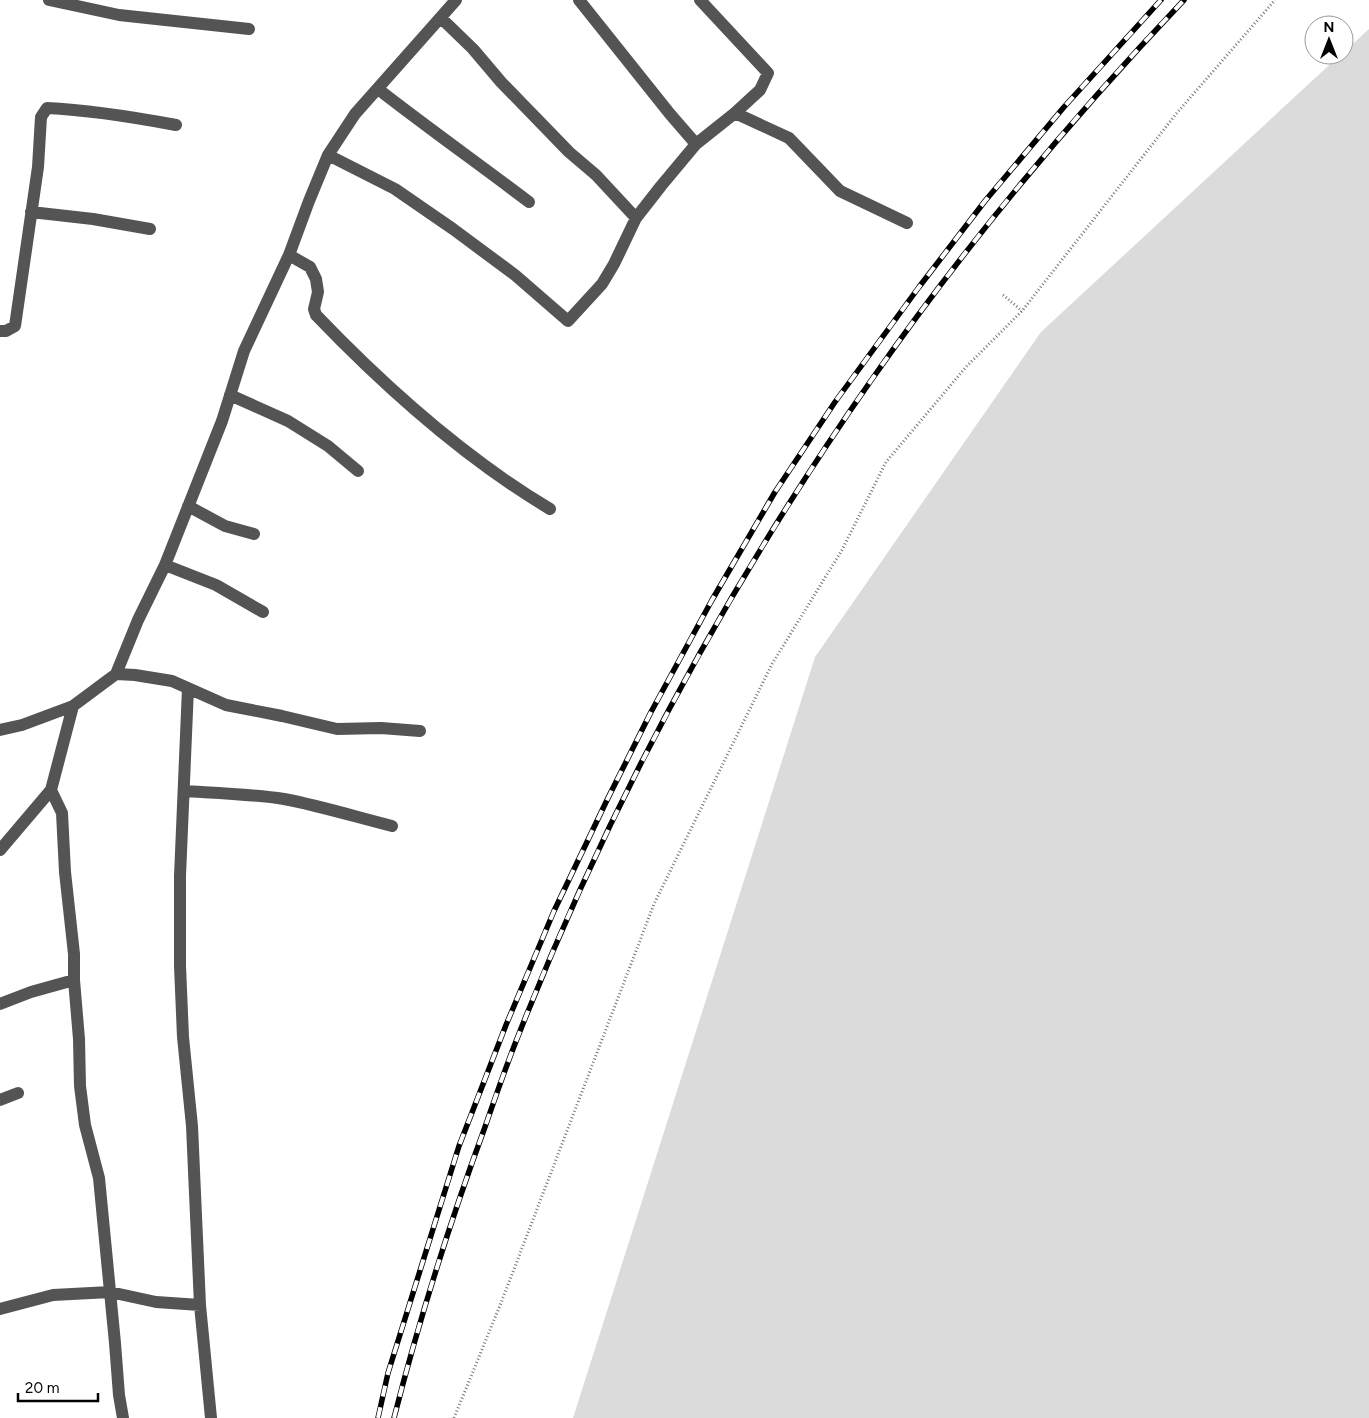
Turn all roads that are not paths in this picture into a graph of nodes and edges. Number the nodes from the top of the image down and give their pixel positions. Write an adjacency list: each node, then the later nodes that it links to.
1 (49, 0): 6 (street)
2 (456, 0): 5 (street)
3 (700, 0): 8 (street)
4 (581, 1): 10 (street)
5 (441, 18): 7 (street); 14 (street)
6 (249, 29)
7 (378, 89): 11 (street); 12 (street)
8 (735, 113): 10 (street); 15 (street)
9 (176, 125): 13 (street)
10 (696, 144): 14 (street)
11 (328, 155): 14 (street); 17 (street)
12 (529, 202)
13 (31, 212): 16 (street); 18 (street)
14 (636, 218)
15 (907, 223)
16 (150, 230)
17 (289, 255): 19 (street); 22 (street)
18 (0, 331)
19 (230, 395): 20 (street); 21 (street)
20 (358, 471)
21 (188, 506): 23 (street); 24 (street)
22 (550, 509)
23 (254, 534)
24 (166, 565): 25 (street); 26 (street)
25 (264, 612)
26 (116, 674): 27 (street); 28 (street)
27 (188, 688): 30 (street); 32 (street)
28 (73, 706): 29 (street); 31 (street)
29 (0, 730)
30 (420, 731)
31 (51, 790): 34 (street); 35 (street)
32 (184, 792): 33 (street); 40 (street)
33 (392, 826)
34 (0, 850)
35 (74, 980): 36 (street); 39 (street)
36 (0, 1004)
37 (18, 1093): 38 (street)
38 (0, 1100)
39 (110, 1292): 40 (street); 41 (street); 42 (street)
40 (200, 1305): 43 (street)
41 (0, 1309)
42 (123, 1418)
43 (211, 1418)

